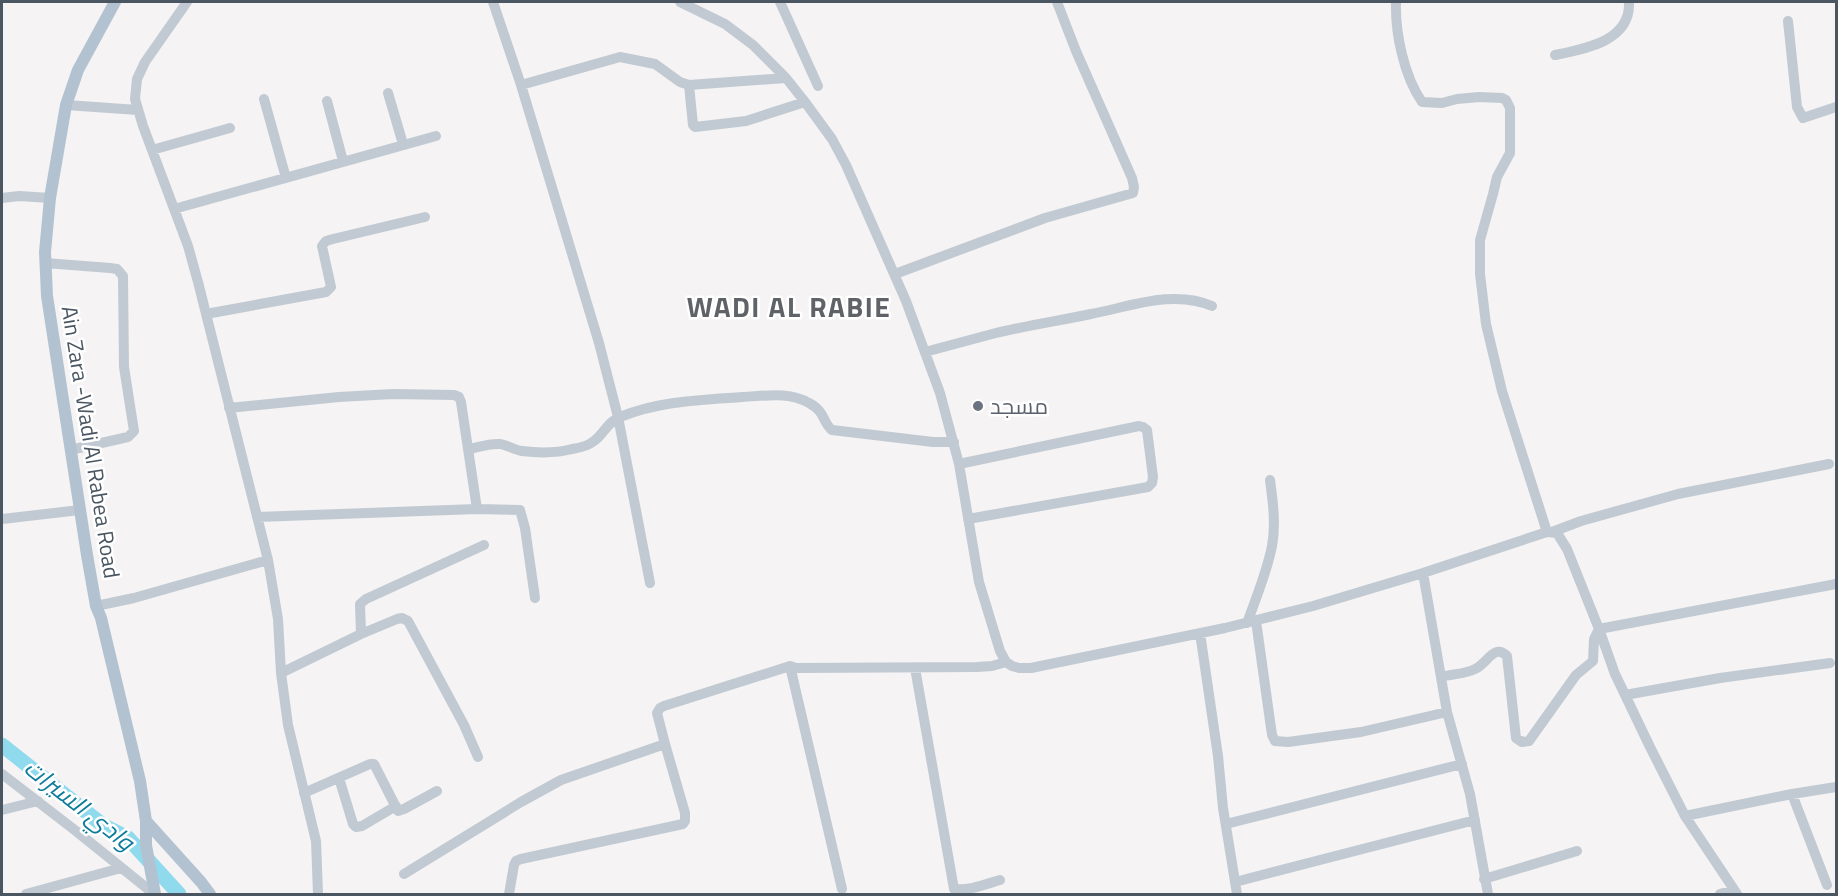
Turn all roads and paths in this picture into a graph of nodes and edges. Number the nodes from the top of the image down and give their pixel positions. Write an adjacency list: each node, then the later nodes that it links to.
1 (115, 2): 19 (main road, Ain Zara -Wadi Al Rabea Road)
2 (187, 2): 21 (street)
3 (493, 2): 12 (street)
4 (680, 2): 11 (street)
5 (780, 2): 14 (street)
6 (1057, 2): 33 (street)
7 (1396, 2): 50 (street)
8 (1629, 2): 10 (street)
9 (1788, 21): 20 (street)
10 (1555, 55)
11 (786, 78): 13 (street); 18 (street)
12 (521, 85): 13 (street); 38 (street)
13 (689, 85): 18 (street)
14 (818, 86)
15 (388, 93): 24 (street)
16 (264, 99): 27 (street)
17 (327, 101): 26 (street)
18 (805, 102): 33 (street)
19 (66, 105): 21 (street); 29 (main road, Ain Zara -Wadi Al Rabea Road)
20 (1836, 107)
21 (138, 110): 25 (street)
22 (230, 128): 25 (street)
23 (436, 136): 24 (street)
24 (403, 144): 26 (street)
25 (152, 150): 30 (street)
26 (343, 161): 27 (street)
27 (286, 178): 30 (street)
28 (2, 198): 29 (street)
29 (50, 198): 32 (main road, Ain Zara -Wadi Al Rabea Road)
30 (174, 209): 35 (street)
31 (425, 218): 35 (street)
32 (45, 263): 40 (main road, Ain Zara -Wadi Al Rabea Road); 40 (street)
33 (895, 274): 36 (street)
34 (1212, 306): 36 (street)
35 (206, 314): 37 (street)
36 (925, 352): 39 (street)
37 (230, 408): 41 (street); 47 (street)
38 (618, 417): 39 (street); 41 (street); 54 (street)
39 (954, 442): 42 (street)
40 (70, 450): 46 (main road, Ain Zara -Wadi Al Rabea Road)
41 (469, 450): 45 (street)
42 (959, 464): 49 (street); 49 (street)
43 (1829, 464): 50 (street)
44 (1270, 480): 58 (street)
45 (477, 509): 47 (street); 56 (street)
46 (80, 510): 48 (street); 57 (main road, Ain Zara -Wadi Al Rabea Road)
47 (257, 518): 52 (street)
48 (2, 519)
49 (968, 519): 62 (street)
50 (1549, 532): 53 (street); 59 (street)
51 (484, 545): 61 (street)
52 (268, 560): 57 (street); 66 (street)
53 (1423, 573): 58 (street); 67 (street)
54 (650, 583)
55 (1836, 584): 59 (street)
56 (535, 598)
57 (96, 606): 84 (main road, Ain Zara -Wadi Al Rabea Road)
58 (1251, 622): 60 (street); 69 (street)
59 (1599, 629): 67 (street); 68 (street)
60 (1200, 633): 62 (street); 85 (street)
61 (361, 634): 66 (street); 71 (street)
62 (1006, 662): 65 (street)
63 (1830, 663): 68 (street)
64 (790, 666): 65 (street); 70 (street); 93 (street)
65 (915, 668): 90 (street)
66 (281, 673): 77 (street)
67 (1441, 676): 69 (street)
68 (1624, 695): 82 (street)
69 (1447, 712): 72 (street)
70 (665, 744): 88 (street); 99 (street)
71 (478, 757)
72 (1462, 764): 83 (street); 85 (street)
73 (2, 774): 79 (street)
74 (339, 778): 77 (street); 80 (street); 80 (street)
75 (1836, 787): 78 (street)
76 (437, 790): 80 (street)
77 (304, 794): 98 (street)
78 (1792, 794): 82 (street); 92 (street)
79 (38, 801): 81 (street); 87 (street)
80 (396, 806)
81 (2, 810)
82 (1685, 816): 94 (street)
83 (1475, 820): 89 (street); 91 (street)
84 (146, 821): 96 (main road, Ain Zara -Wadi Al Rabea Road); 97 (main road)
85 (1226, 825): 91 (street)
86 (1577, 851): 89 (street)
87 (121, 868): 95 (street); 96 (street)
88 (404, 874)
89 (1484, 879): 101 (street)
90 (1000, 880)
91 (1235, 882): 100 (street)
92 (1827, 885)
93 (842, 889)
94 (1735, 892): 102 (street)
95 (26, 894)
96 (154, 894)
97 (210, 894)
98 (318, 894)
99 (509, 894)
100 (1237, 894)
101 (1488, 894)
102 (1720, 894)

